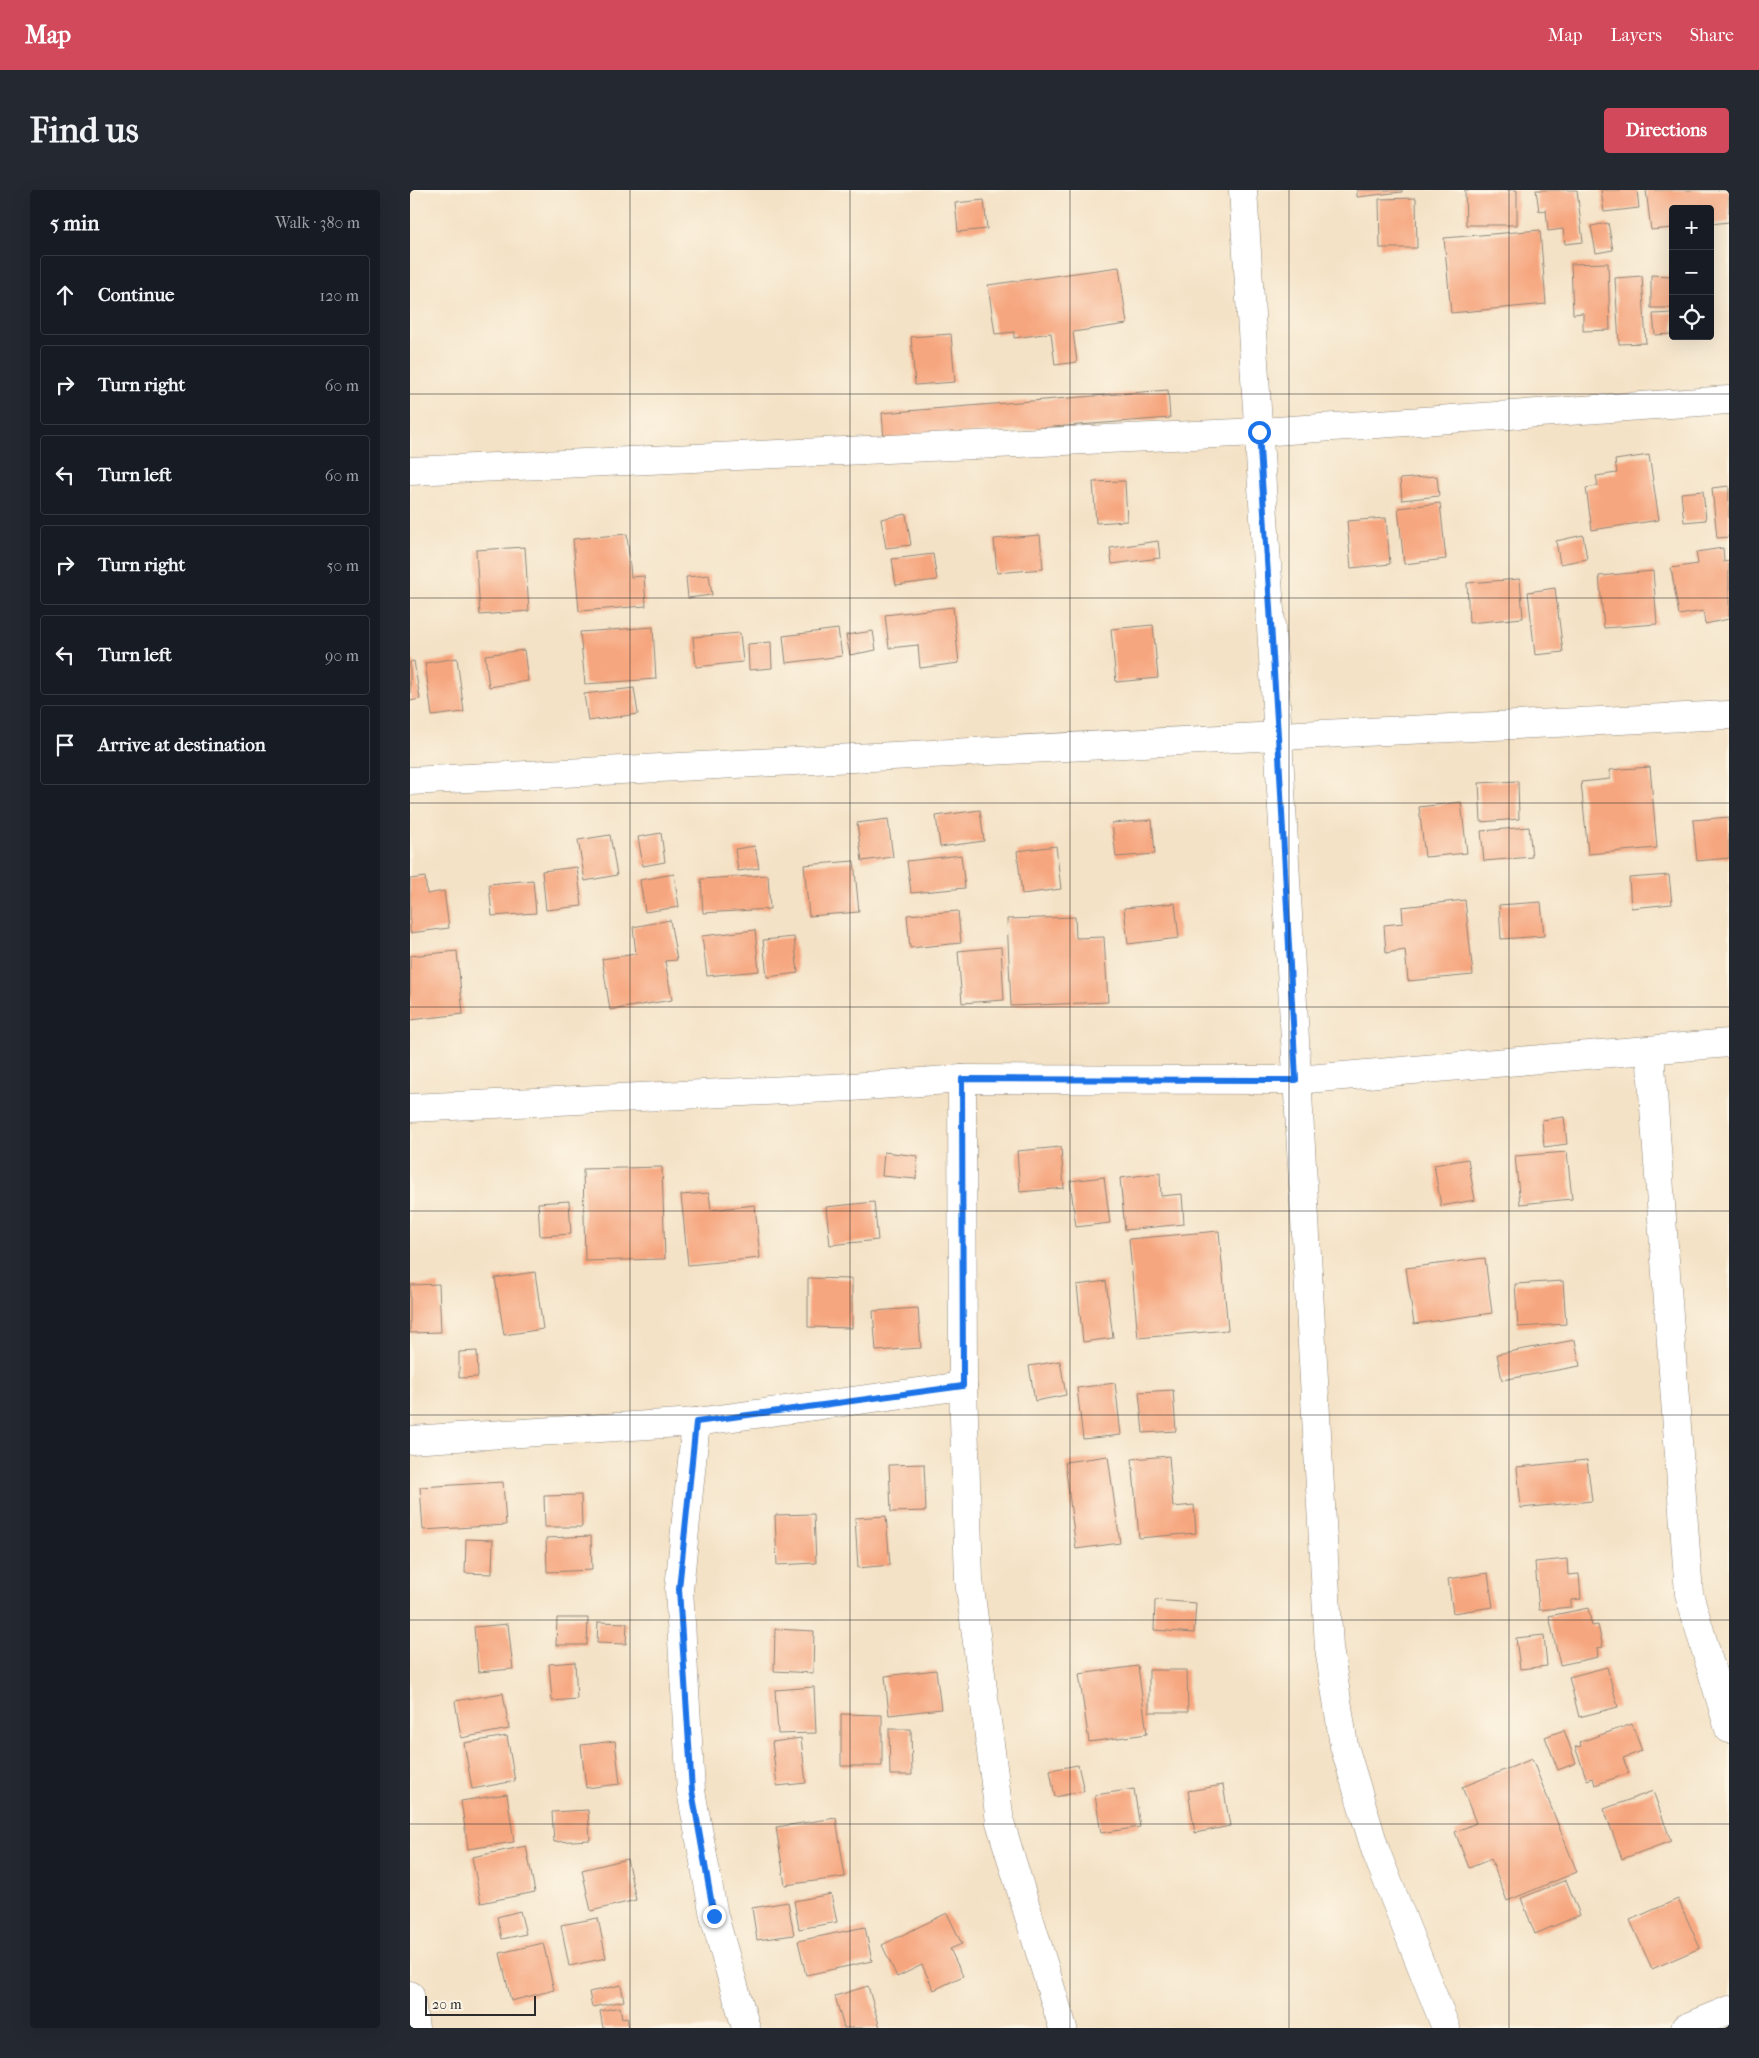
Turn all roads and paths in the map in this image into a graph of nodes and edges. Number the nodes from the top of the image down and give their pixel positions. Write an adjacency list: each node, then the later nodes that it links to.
1 (1243, 190): 3 (street)
2 (1729, 400): 3 (street)
3 (1259, 432): 4 (street); 6 (street)
4 (410, 470)
5 (1729, 715): 6 (street)
6 (1278, 736): 7 (street); 11 (street)
7 (410, 781)
8 (1729, 1043): 9 (street)
9 (1650, 1051): 11 (street); 16 (street)
10 (962, 1079): 11 (street); 12 (street); 13 (street)
11 (1296, 1080): 22 (street)
12 (410, 1108)
13 (963, 1386): 14 (street); 21 (street)
14 (696, 1422): 15 (street); 20 (street)
15 (410, 1440)
16 (1729, 1729)
17 (410, 1995): 19 (street)
18 (1729, 2010): 23 (street)
19 (415, 2028)
20 (746, 2028)
21 (1064, 2028)
22 (1446, 2028)
23 (1685, 2028)

